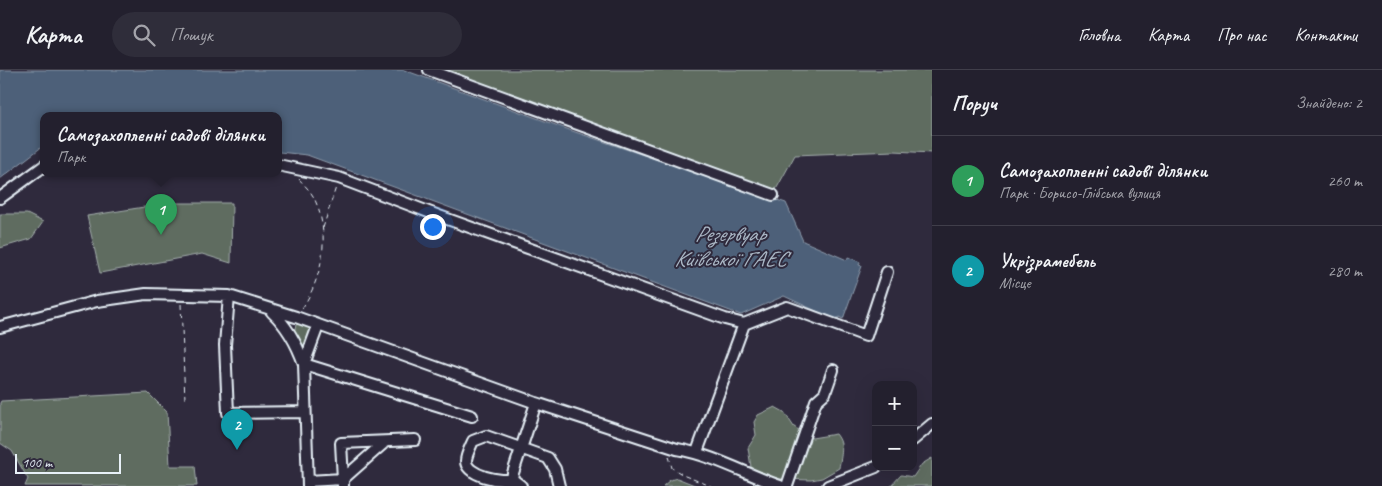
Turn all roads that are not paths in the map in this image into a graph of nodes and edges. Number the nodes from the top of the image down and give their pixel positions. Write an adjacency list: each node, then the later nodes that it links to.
1 (429, 70): 4 (street)
2 (282, 166): 9 (street)
3 (40, 169): 5 (street)
4 (773, 196)
5 (0, 198)
6 (887, 272): 9 (street)
7 (229, 296): 8 (street); 11 (street); 15 (street)
8 (272, 311): 10 (street); 12 (street)
9 (744, 324): 22 (street)
10 (318, 326): 12 (street); 14 (street)
11 (0, 327)
12 (304, 364): 15 (street); 16 (street)
13 (834, 370): 30 (street)
14 (536, 403): 21 (street); 22 (street)
15 (305, 412): 26 (street)
16 (472, 416)
17 (932, 424): 18 (street)
18 (917, 437)
19 (415, 440): 20 (street)
20 (385, 442): 25 (street); 25 (street)
21 (520, 448): 24 (street); 24 (street); 28 (street)
22 (696, 452): 29 (street)
23 (872, 469): 31 (street)
24 (512, 479): 27 (street)
25 (343, 482): 26 (street)
26 (308, 484)
27 (521, 486)
28 (559, 486)
29 (780, 486)
30 (787, 486)
31 (828, 486)

